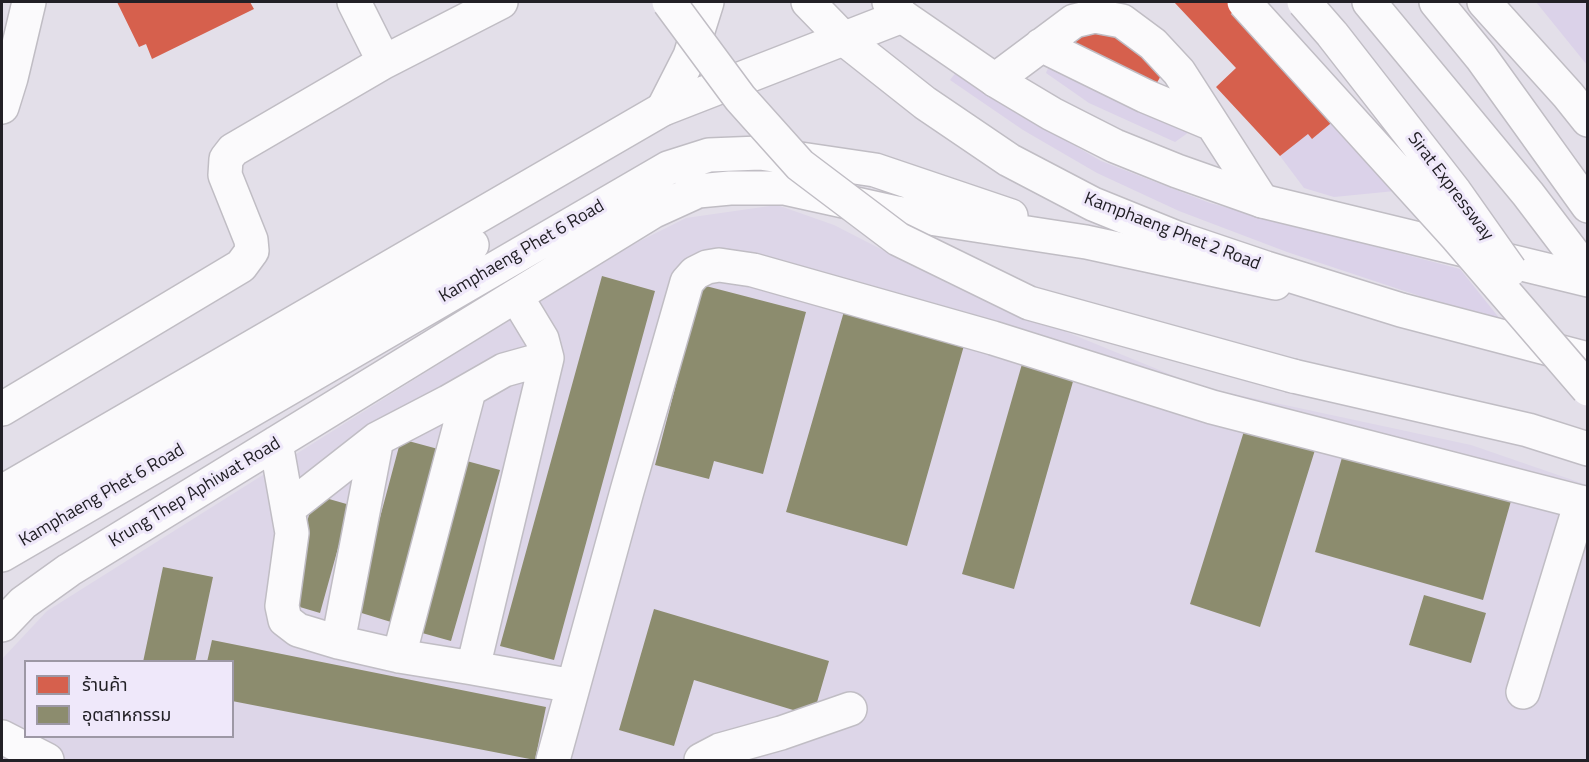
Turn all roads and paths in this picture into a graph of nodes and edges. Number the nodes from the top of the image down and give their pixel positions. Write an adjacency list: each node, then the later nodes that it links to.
1 (29, 2): 17 (main road)
2 (354, 2): 15 (main road)
3 (501, 2): 15 (main road)
4 (669, 2): 36 (main road, bridge)
5 (707, 2): 18 (main road)
6 (808, 2): 13 (main road, Kamphaeng Phet 2 Road)
7 (1244, 2): 33 (main road, bridge)
8 (1304, 2): 32 (main road, Sirat Expressway, bridge)
9 (1369, 2): 25 (main road)
10 (1436, 2): 23 (main road)
11 (1484, 2): 19 (main road)
12 (896, 9): 13 (main road); 16 (main road)
13 (844, 39): 18 (main road); 28 (main road, Kamphaeng Phet 2 Road)
14 (1041, 45): 16 (main road); 20 (main road); 20 (main road)
15 (384, 62): 35 (main road)
16 (995, 80): 22 (main road)
17 (2, 107)
18 (663, 109): 21 (main road)
19 (1587, 120)
20 (1212, 124): 22 (main road)
21 (579, 157): 41 (main road); 44 (main road)
22 (1262, 201): 26 (main road)
23 (1587, 206)
24 (1086, 242): 27 (main road, Kamphaeng Phet 6 Road); 28 (main road, Kamphaeng Phet 6 Road); 45 (main road, Kamphaeng Phet 6 Road)
25 (1587, 273)
26 (1587, 280)
27 (516, 296): 29 (main road); 31 (main road, Kamphaeng Phet 6 Road)
28 (1401, 310): 30 (main road, Kamphaeng Phet 2 Road)
29 (547, 358): 34 (main road); 49 (main road)
30 (1587, 359)
31 (396, 369): 39 (main road, Krung Thep Aphiwat Road)
32 (1587, 379)
33 (1587, 389)
34 (469, 391): 38 (main road); 48 (main road)
35 (2, 409)
36 (1528, 430): 37 (main road); 40 (main road)
37 (1587, 433)
38 (377, 438): 43 (main road); 47 (main road)
39 (276, 443): 43 (main road); 46 (main road, Krung Thep Aphiwat Road)
40 (1587, 449)
41 (2, 492)
42 (1584, 503): 50 (main road); 51 (main road)
43 (289, 508): 47 (main road)
44 (2, 525)
45 (2, 555)
46 (2, 625)
47 (338, 642): 48 (main road)
48 (399, 656): 49 (main road)
49 (473, 668): 50 (main road)
50 (573, 686): 55 (main road)
51 (1523, 692)
52 (850, 709): 56 (main road)
53 (2, 737): 54 (main road)
54 (47, 760)
55 (553, 760)
56 (701, 760)

